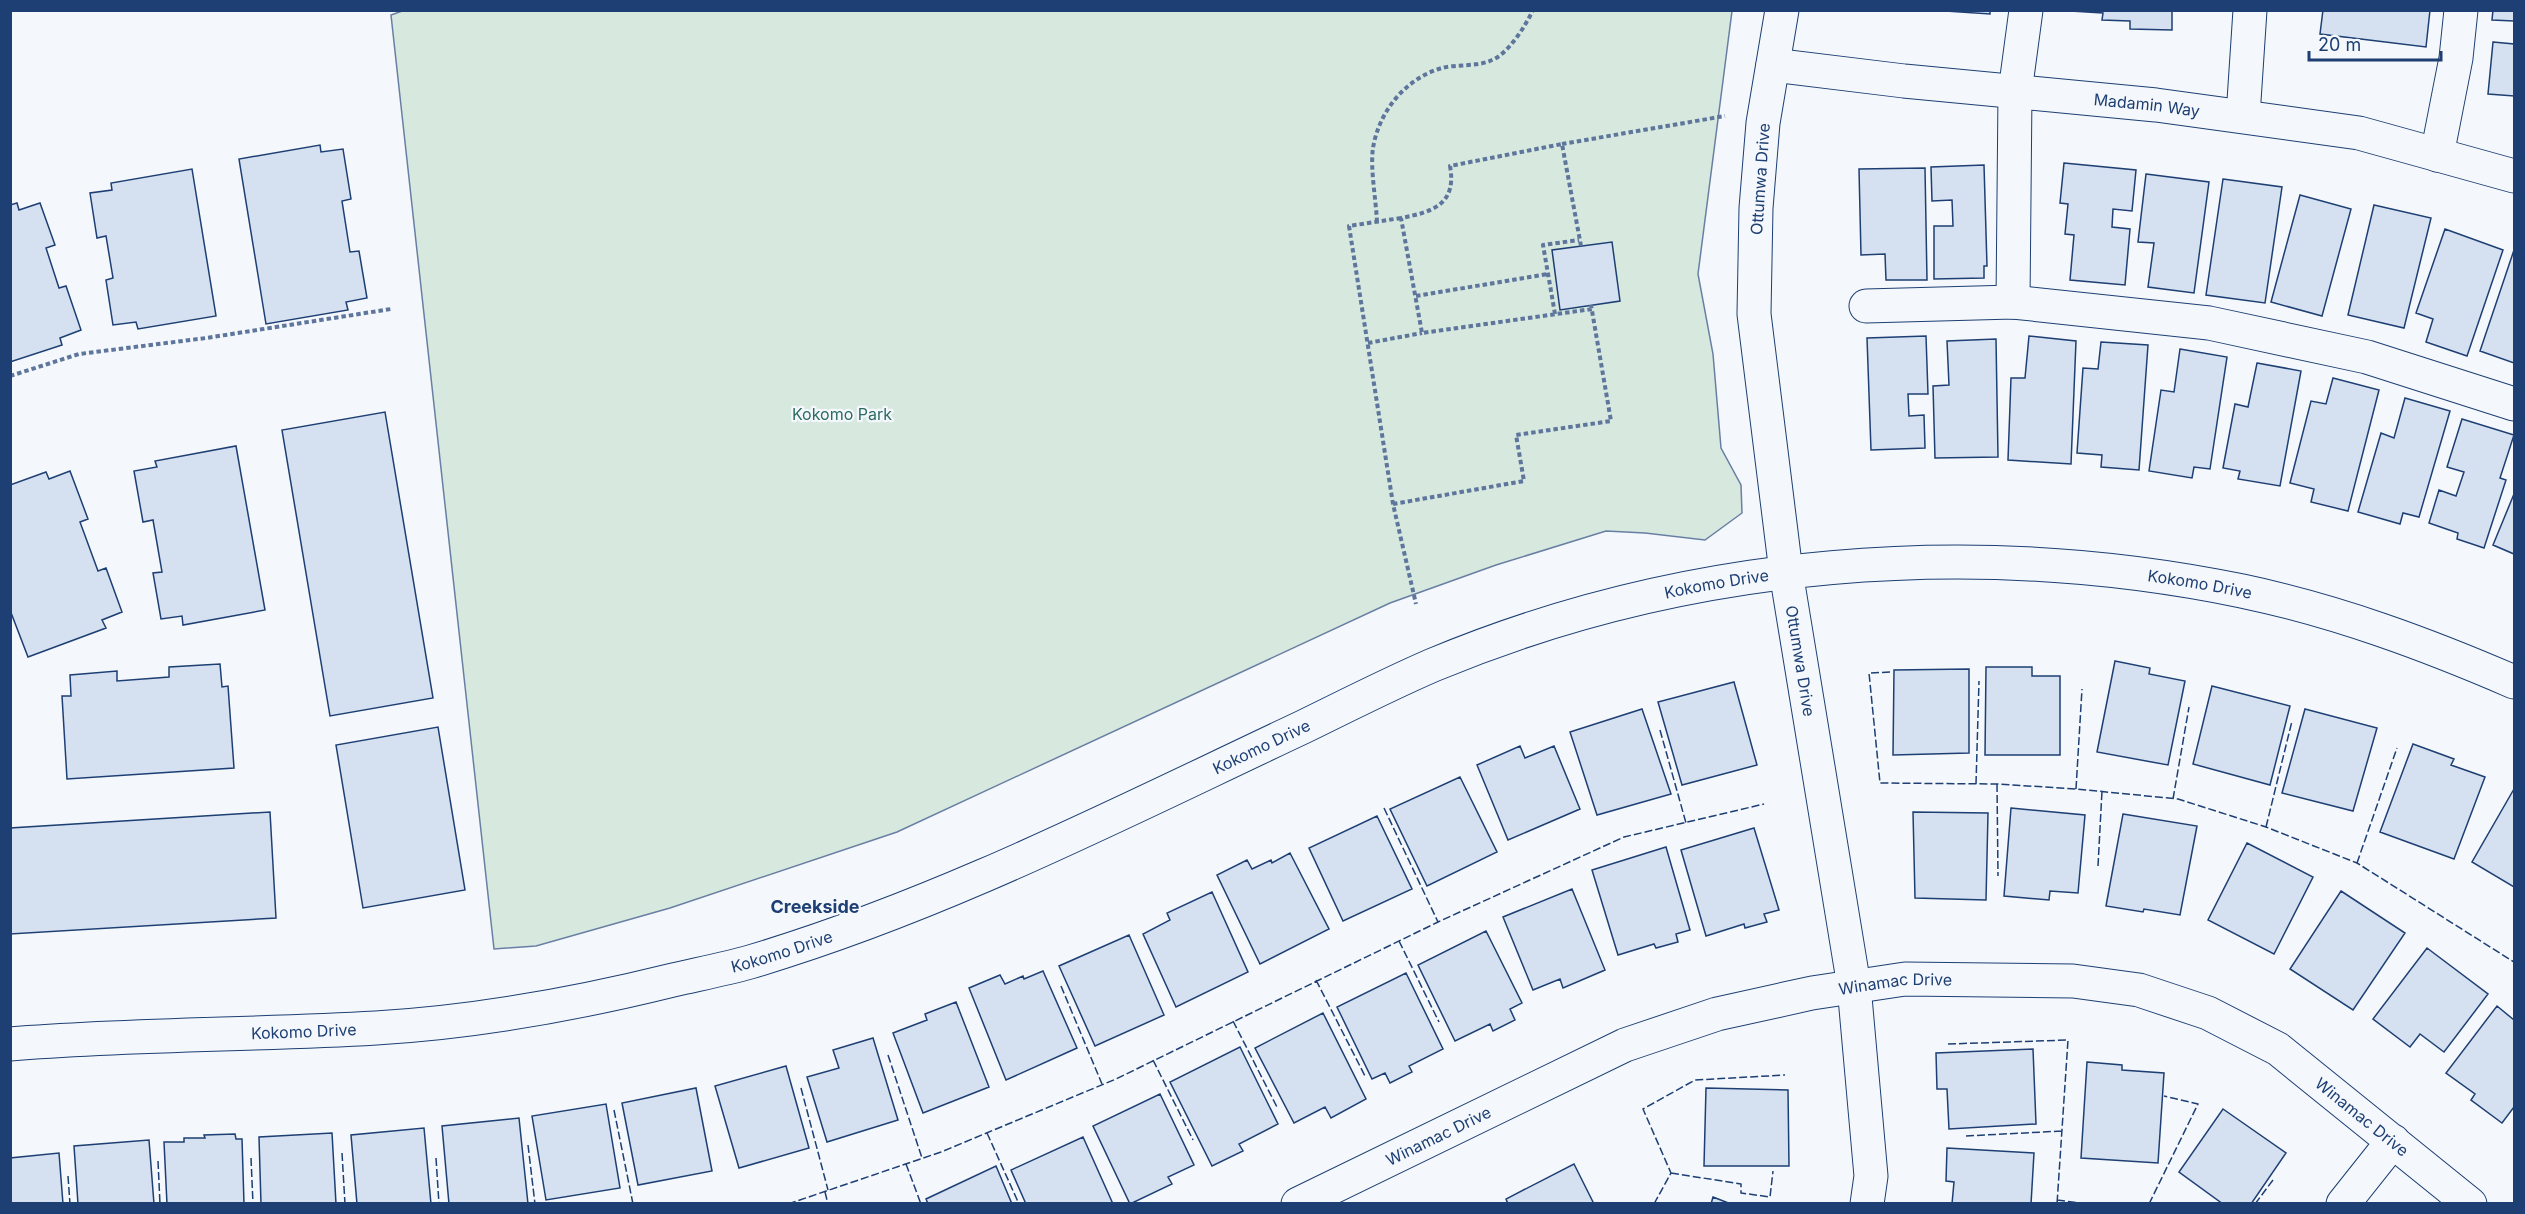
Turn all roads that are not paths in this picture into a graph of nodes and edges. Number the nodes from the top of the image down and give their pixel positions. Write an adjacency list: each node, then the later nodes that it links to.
1 (1782, 10): 5 (street, Ottumwa Drive)
2 (2026, 10): 6 (street)
3 (2250, 10): 7 (street)
4 (2461, 10): 8 (street)
5 (1773, 65): 6 (street, Madamin Way); 13 (street, Ottumwa Drive)
6 (2015, 92): 7 (street, Madamin Way); 10 (street)
7 (2243, 116): 8 (street, Madamin Way)
8 (2437, 155): 9 (street, Madamin Way)
9 (2514, 176)
10 (2013, 302): 11 (street); 12 (street)
11 (1866, 306)
12 (2514, 404)
13 (1786, 572): 14 (street, Kokomo Drive); 15 (street, Ottumwa Drive); 16 (street, Kokomo Drive)
14 (2514, 682)
15 (1854, 986): 17 (street, Winamac Drive); 18 (street, Winamac Drive); 19 (street, Ottumwa Drive)
16 (10, 1044)
17 (2392, 1141): 20 (street); 21 (street, Winamac Drive)
18 (1298, 1203)
19 (1867, 1203)
20 (2343, 1203)
21 (2470, 1203)

